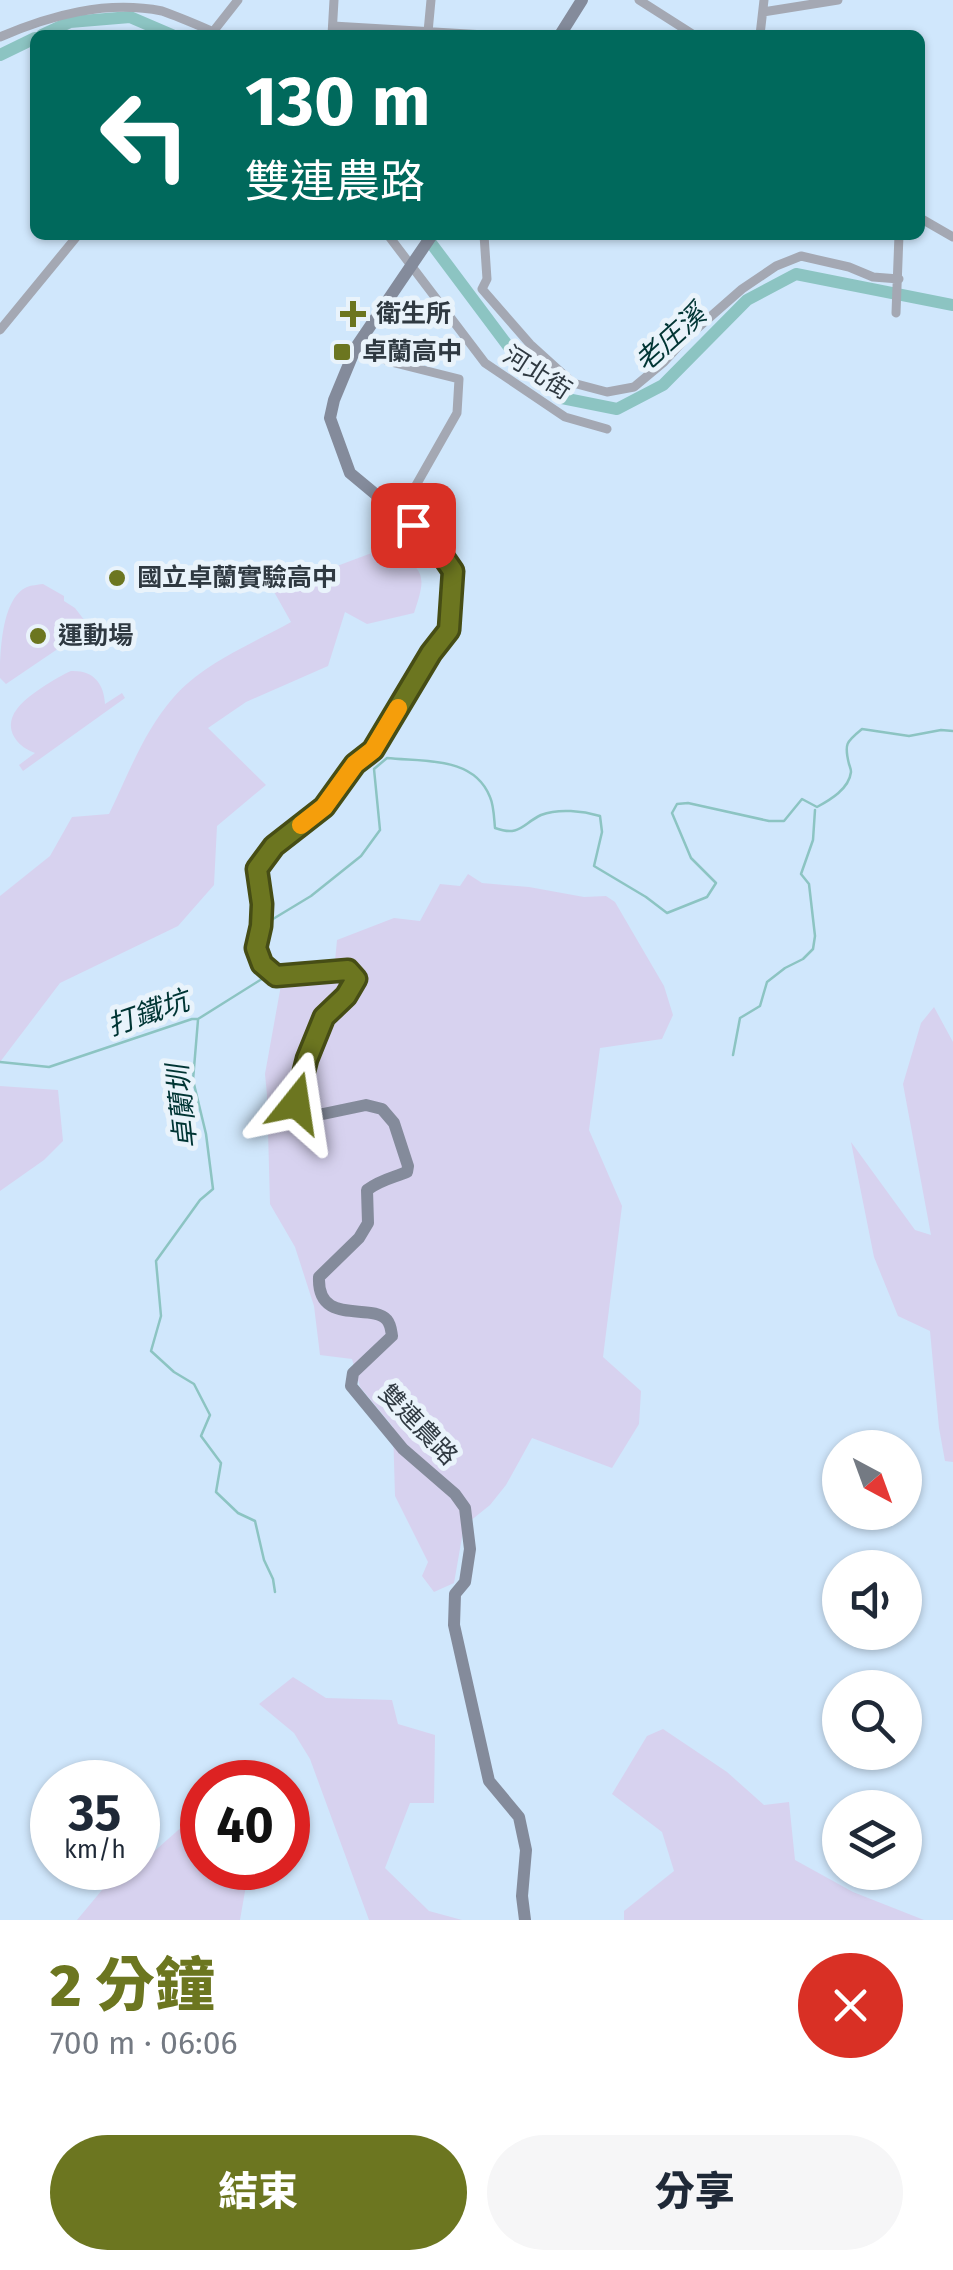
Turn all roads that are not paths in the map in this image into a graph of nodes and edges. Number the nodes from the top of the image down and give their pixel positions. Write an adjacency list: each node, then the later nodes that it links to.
1 (238, 0): 10 (street)
2 (334, 0): 11 (street)
3 (431, 0): 12 (street)
4 (582, 0): 13 (street)
5 (640, 0): 14 (street)
6 (764, 0): 8 (street)
7 (838, 0): 8 (street)
8 (763, 12): 15 (street)
9 (205, 30): 16 (street)
10 (218, 30)
11 (332, 30)
12 (428, 30)
13 (563, 30)
14 (686, 30)
15 (761, 30)
16 (0, 37)
17 (925, 221): 18 (street)
18 (953, 238)
19 (74, 240): 27 (street)
20 (392, 240): 24 (street, 河北街)
21 (429, 240): 24 (street)
22 (484, 240): 25 (street)
23 (899, 240): 25 (street)
24 (410, 266): 28 (street); 29 (street, 河北街)
25 (898, 279): 26 (street)
26 (896, 313)
27 (0, 330)
28 (356, 346): 30 (street); 30 (street)
29 (607, 429)
30 (392, 509): 31 (street, 雙連農路)
31 (525, 1920)

